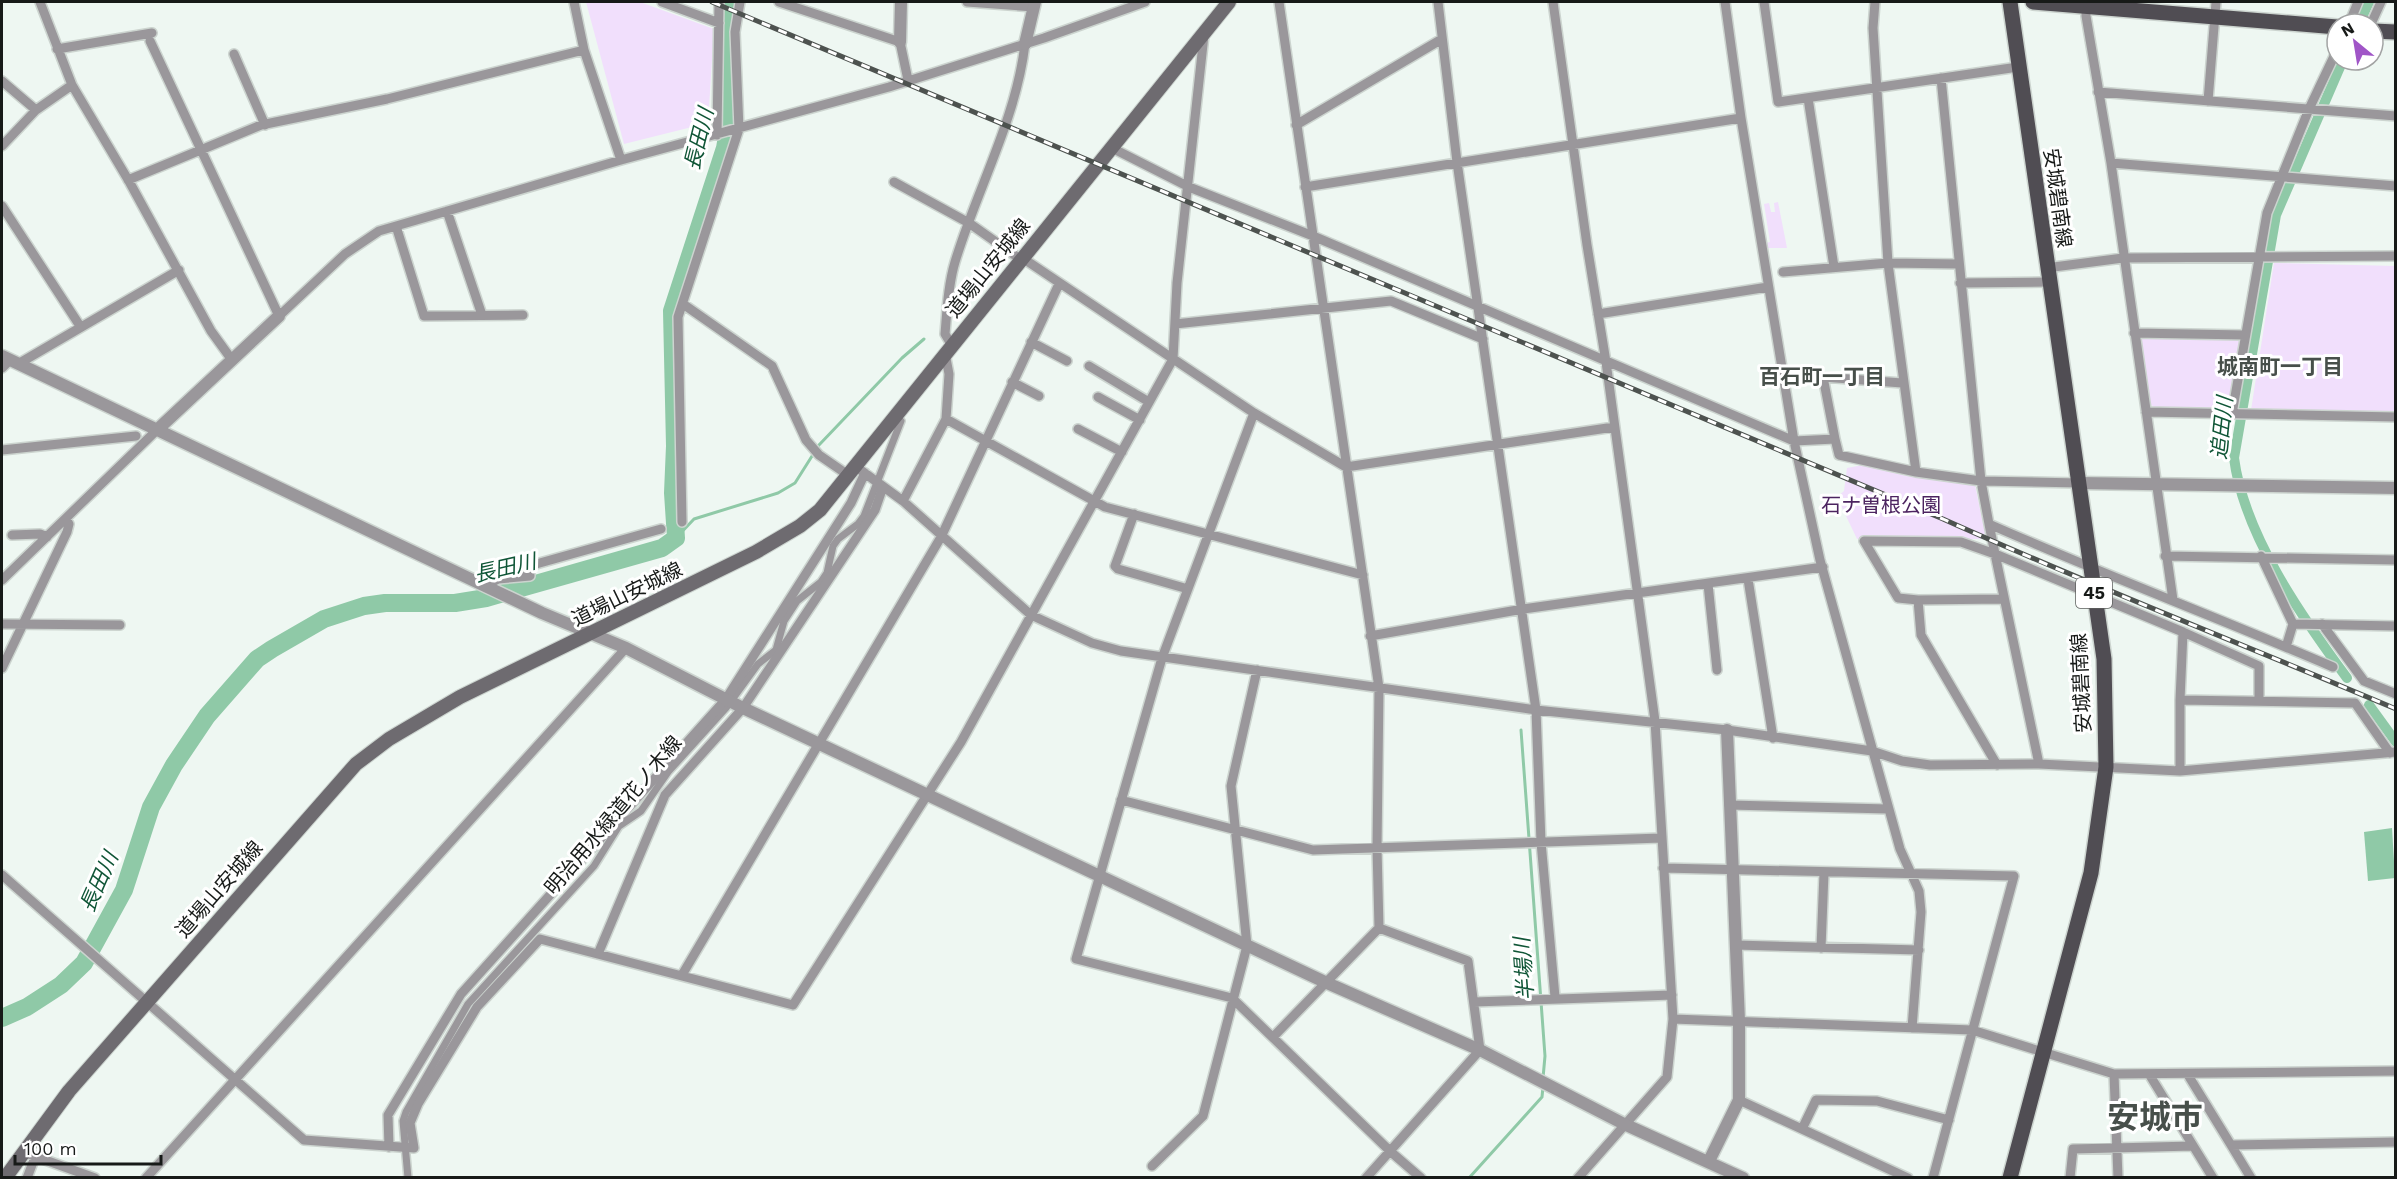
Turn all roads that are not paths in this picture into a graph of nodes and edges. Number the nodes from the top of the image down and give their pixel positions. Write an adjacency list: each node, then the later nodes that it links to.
1 (40, 2): 29 (street)
2 (574, 2): 30 (street)
3 (662, 2): 23 (street)
4 (719, 2): 23 (street)
5 (740, 2): 48 (street)
6 (779, 2): 27 (street)
7 (901, 2): 27 (street)
8 (967, 2): 20 (street)
9 (1145, 2): 28 (street)
10 (1229, 2): 25 (main road, 道場山安城線)
11 (1278, 2): 47 (street)
12 (1437, 2): 26 (street)
13 (1553, 2): 50 (street)
14 (1725, 2): 45 (street)
15 (1764, 2): 40 (street)
16 (1875, 2): 38 (street)
17 (2010, 2): 32 (main road, 安城碧南線 / 45)
18 (2033, 2): 21 (main road)
19 (2216, 2): 22 (street)
20 (1035, 4): 28 (street)
21 (2086, 4): 22 (main road); 39 (street)
22 (2214, 18): 24 (main road); 41 (street)
23 (718, 22): 49 (street)
24 (2325, 26)
25 (1205, 29): 52 (main road, 道場山安城線); 61 (street)
26 (1442, 39): 47 (street); 55 (street)
27 (900, 42): 35 (street)
28 (1025, 44): 35 (street); 65 (street)
29 (57, 50): 37 (street); 53 (street)
30 (584, 50): 46 (street); 54 (street)
31 (234, 54): 46 (street)
32 (2018, 67): 34 (street); 77 (main road, 安城碧南線 / 45)
33 (2328, 72): 42 (street)
34 (1941, 78): 38 (street); 73 (street)
35 (908, 80): 48 (street)
36 (2, 81): 43 (street)
37 (72, 86): 43 (street); 58 (street)
38 (1878, 88): 40 (street); 72 (street)
39 (2098, 92): 41 (street); 56 (street)
40 (1808, 98): 74 (street)
41 (2208, 101): 42 (street)
42 (2312, 109): 44 (street); 57 (street)
43 (36, 110): 51 (street)
44 (2396, 116)
45 (1741, 118): 50 (street); 80 (street)
46 (265, 125): 53 (street)
47 (1296, 125): 62 (street)
48 (736, 129): 49 (street); 81 (street)
49 (719, 134): 54 (street)
50 (1572, 143): 55 (street); 84 (street)
51 (2, 146)
52 (1110, 147): 61 (street); 70 (main road, 道場山安城線)
53 (202, 148): 58 (street); 87 (street)
54 (621, 160): 64 (street)
55 (1457, 162): 62 (street); 82 (street)
56 (2110, 163): 57 (street); 71 (street)
57 (2283, 176): 60 (street); 68 (street)
58 (128, 180): 75 (street)
59 (894, 182): 65 (street)
60 (2396, 186)
61 (1189, 187): 67 (street); 88 (street)
62 (1305, 187): 67 (street)
63 (2, 206): 89 (street)
64 (447, 211): 66 (street); 85 (street)
65 (969, 223): 70 (street); 94 (street)
66 (396, 226): 85 (street); 87 (street)
67 (1313, 236): 82 (street); 83 (street)
68 (2264, 256): 69 (street); 71 (street); 91 (street)
69 (2396, 256)
70 (1021, 258): 79 (street); 94 (main road, 道場山安城線)
71 (2123, 258): 77 (street); 90 (street)
72 (1888, 263): 73 (street); 74 (street); 102 (street)
73 (1959, 264): 78 (street)
74 (1834, 267): 76 (street)
75 (178, 270): 89 (street); 96 (street)
76 (1783, 272)
77 (2047, 275): 78 (street); 127 (main road, 安城碧南線 / 45)
78 (1960, 283): 126 (street)
79 (1059, 284): 93 (street); 95 (street)
80 (1768, 287): 84 (street); 119 (street)
81 (683, 304): 124 (street); 135 (street)
82 (1479, 308): 92 (street); 99 (street)
83 (1324, 310): 88 (street); 92 (street); 123 (street)
84 (1598, 314): 99 (street)
85 (482, 315): 86 (street)
86 (523, 315)
87 (279, 316): 96 (street)
88 (1174, 324): 95 (street)
89 (80, 326): 98 (street)
90 (2134, 333): 91 (street); 106 (street)
91 (2245, 335): 108 (street)
92 (1483, 339): 120 (street)
93 (1031, 342): 97 (street); 101 (street)
94 (948, 348): 110 (street); 124 (main road, 道場山安城線)
95 (1173, 359): 105 (street); 107 (street)
96 (232, 360): 115 (street)
97 (1067, 361)
98 (8, 362): 115 (street)
99 (1606, 362): 113 (street); 119 (street)
100 (1089, 366): 105 (street)
101 (1012, 382): 103 (street); 118 (street)
102 (1902, 383): 117 (street); 125 (street)
103 (1039, 396)
104 (1098, 397): 111 (street)
105 (1149, 402): 111 (street)
106 (2146, 412): 108 (street); 128 (street)
107 (1254, 413): 123 (street); 138 (street)
108 (2237, 414): 109 (street)
109 (2396, 417)
110 (946, 419): 118 (street); 131 (street)
111 (1140, 420): 122 (street)
112 (901, 421): 129 (street, 明治用水緑道花ノ木線)
113 (1614, 427): 120 (street); 154 (street)
114 (1078, 429): 122 (street)
115 (158, 430): 134 (street); 152 (street)
116 (136, 436): 121 (street)
117 (1835, 439): 119 (street); 125 (street)
118 (985, 440): 132 (street); 141 (street)
119 (1794, 441): 146 (street)
120 (1499, 444): 123 (street); 159 (street)
121 (2, 450)
122 (1122, 452): 132 (street)
123 (1346, 467): 148 (street)
124 (856, 471): 129 (street); 168 (main road, 道場山安城線); 179 (street)
125 (1916, 472): 126 (street)
126 (1981, 481): 127 (street); 136 (street)
127 (2079, 483): 128 (street); 147 (main road, 安城碧南線 / 45)
128 (2156, 484): 130 (street); 143 (street)
129 (880, 485): 131 (street); 179 (street, 明治用水緑道花ノ木線); 182 (street)
130 (2396, 488)
131 (903, 501): 141 (street)
132 (1094, 502): 133 (street); 160 (street)
133 (1134, 514): 138 (street); 153 (street)
134 (66, 519): 140 (street); 161 (street)
135 (682, 522)
136 (1989, 524): 142 (street); 147 (street)
137 (661, 530): 152 (street)
138 (1209, 534): 148 (street); 153 (street)
139 (12, 535): 140 (street)
140 (47, 537): 150 (street)
141 (940, 537): 160 (street); 187 (street)
142 (1995, 554): 155 (street); 156 (street); 157 (street)
143 (2165, 556): 144 (street); 158 (street)
144 (2267, 556): 145 (street); 163 (street)
145 (2396, 560)
146 (1823, 567): 149 (street); 188 (street)
147 (2091, 569): 155 (main road, 安城碧南線 / 45); 158 (street)
148 (1363, 574): 169 (street)
149 (1748, 579): 151 (street); 186 (street)
150 (2, 580)
151 (1708, 584): 154 (street); 176 (street)
152 (485, 586): 168 (street)
153 (1188, 589): 172 (street)
154 (1638, 594): 159 (street); 184 (street)
155 (2094, 595): 167 (street); 192 (main road, 安城碧南線 / 45)
156 (2003, 599): 157 (street); 190 (street)
157 (1918, 600): 191 (street)
158 (2173, 600): 170 (street)
159 (1523, 609): 169 (street); 183 (street)
160 (1031, 615): 172 (street); 194 (street)
161 (23, 623): 162 (street); 165 (street); 174 (street)
162 (2, 624)
163 (2302, 624): 164 (street); 170 (street)
164 (2322, 624): 166 (street); 178 (street)
165 (120, 626)
166 (2396, 626)
167 (2183, 632): 180 (street); 181 (street)
168 (592, 633): 171 (street); 219 (main road, 道場山安城線)
169 (1370, 636): 177 (street)
170 (2286, 647): 173 (street)
171 (626, 648): 179 (street); 232 (street)
172 (1162, 658): 175 (street); 195 (street)
173 (2333, 667)
174 (2, 669)
175 (1257, 670): 177 (street); 198 (street)
176 (1717, 670)
177 (1379, 688): 183 (street); 201 (street)
178 (2396, 694)
179 (728, 700): 182 (street); 240 (street); 241 (street, 明治用水緑道花ノ木線)
180 (2180, 700): 181 (street); 193 (street)
181 (2259, 701): 189 (street)
182 (743, 708): 187 (street); 213 (street)
183 (1536, 710): 184 (street); 200 (street)
184 (1655, 721): 185 (street); 199 (street)
185 (1726, 730): 186 (street); 196 (street)
186 (1773, 738): 188 (street)
187 (818, 742): 194 (street); 214 (street)
188 (1872, 751): 191 (street); 197 (street)
189 (2393, 752): 193 (street)
190 (2039, 764): 191 (street); 192 (street)
191 (1997, 765)
192 (2106, 767): 193 (street); 227 (main road, 安城碧南線 / 45)
193 (2180, 771)
194 (930, 794): 207 (street); 214 (street)
195 (1120, 801): 198 (street); 207 (street)
196 (1730, 805): 197 (street); 203 (street)
197 (1888, 809): 205 (street)
198 (1236, 831): 201 (street); 210 (street)
199 (1661, 838): 200 (street); 202 (street)
200 (1541, 842): 201 (street); 218 (street)
201 (1377, 848): 208 (street)
202 (1663, 868): 203 (street); 216 (street)
203 (1732, 870): 204 (street); 209 (street)
204 (1824, 873): 205 (street); 211 (street)
205 (1910, 874): 212 (street); 224 (street)
206 (2, 875): 219 (street)
207 (1101, 877): 210 (street); 217 (street)
208 (1379, 928): 215 (street); 220 (street)
209 (1735, 945): 211 (street); 222 (street)
210 (1247, 946): 215 (street); 217 (street)
211 (1821, 948): 212 (street)
212 (1919, 950): 223 (street)
213 (598, 954): 214 (street); 241 (street)
214 (682, 975)
215 (1327, 983): 225 (street); 226 (street)
216 (1672, 995): 218 (street); 221 (street)
217 (1232, 998): 225 (street); 246 (street)
218 (1555, 998): 220 (street)
219 (147, 1002): 232 (street); 244 (main road, 道場山安城線)
220 (1474, 1002): 226 (street)
221 (1673, 1019): 222 (street); 235 (street)
222 (1739, 1022): 223 (street); 233 (street)
223 (1912, 1028): 224 (street)
224 (1972, 1030): 227 (street); 234 (street)
225 (1273, 1037): 243 (street)
226 (1480, 1050): 235 (street); 243 (street)
227 (2043, 1053): 229 (street); 258 (main road, 安城碧南線 / 45)
228 (2396, 1071): 231 (street)
229 (2114, 1074): 230 (street); 242 (street)
230 (2149, 1074): 231 (street); 239 (street)
231 (2188, 1075): 238 (street)
232 (234, 1079): 240 (street); 250 (street)
233 (1738, 1100): 236 (street); 245 (street)
234 (1948, 1120): 236 (street); 257 (street)
235 (1624, 1124): 245 (street); 254 (street)
236 (1802, 1129): 256 (street)
237 (2396, 1142): 238 (street)
238 (2231, 1145): 262 (street)
239 (2193, 1146): 242 (street); 261 (street)
240 (389, 1147): 241 (street)
241 (405, 1148): 251 (street, 明治用水緑道花ノ木線)
242 (2116, 1149): 259 (street); 260 (street)
243 (1391, 1152): 252 (street); 253 (street)
244 (29, 1155): 247 (main road, 道場山安城線); 248 (street); 249 (street)
245 (1708, 1161): 255 (street)
246 (1152, 1166)
247 (4, 1178)
248 (27, 1178)
249 (95, 1178)
250 (146, 1178)
251 (408, 1178)
252 (1366, 1178)
253 (1421, 1178)
254 (1578, 1178)
255 (1743, 1178)
256 (1908, 1178)
257 (1933, 1178)
258 (2010, 1178)
259 (2070, 1178)
260 (2118, 1178)
261 (2213, 1178)
262 (2251, 1178)

